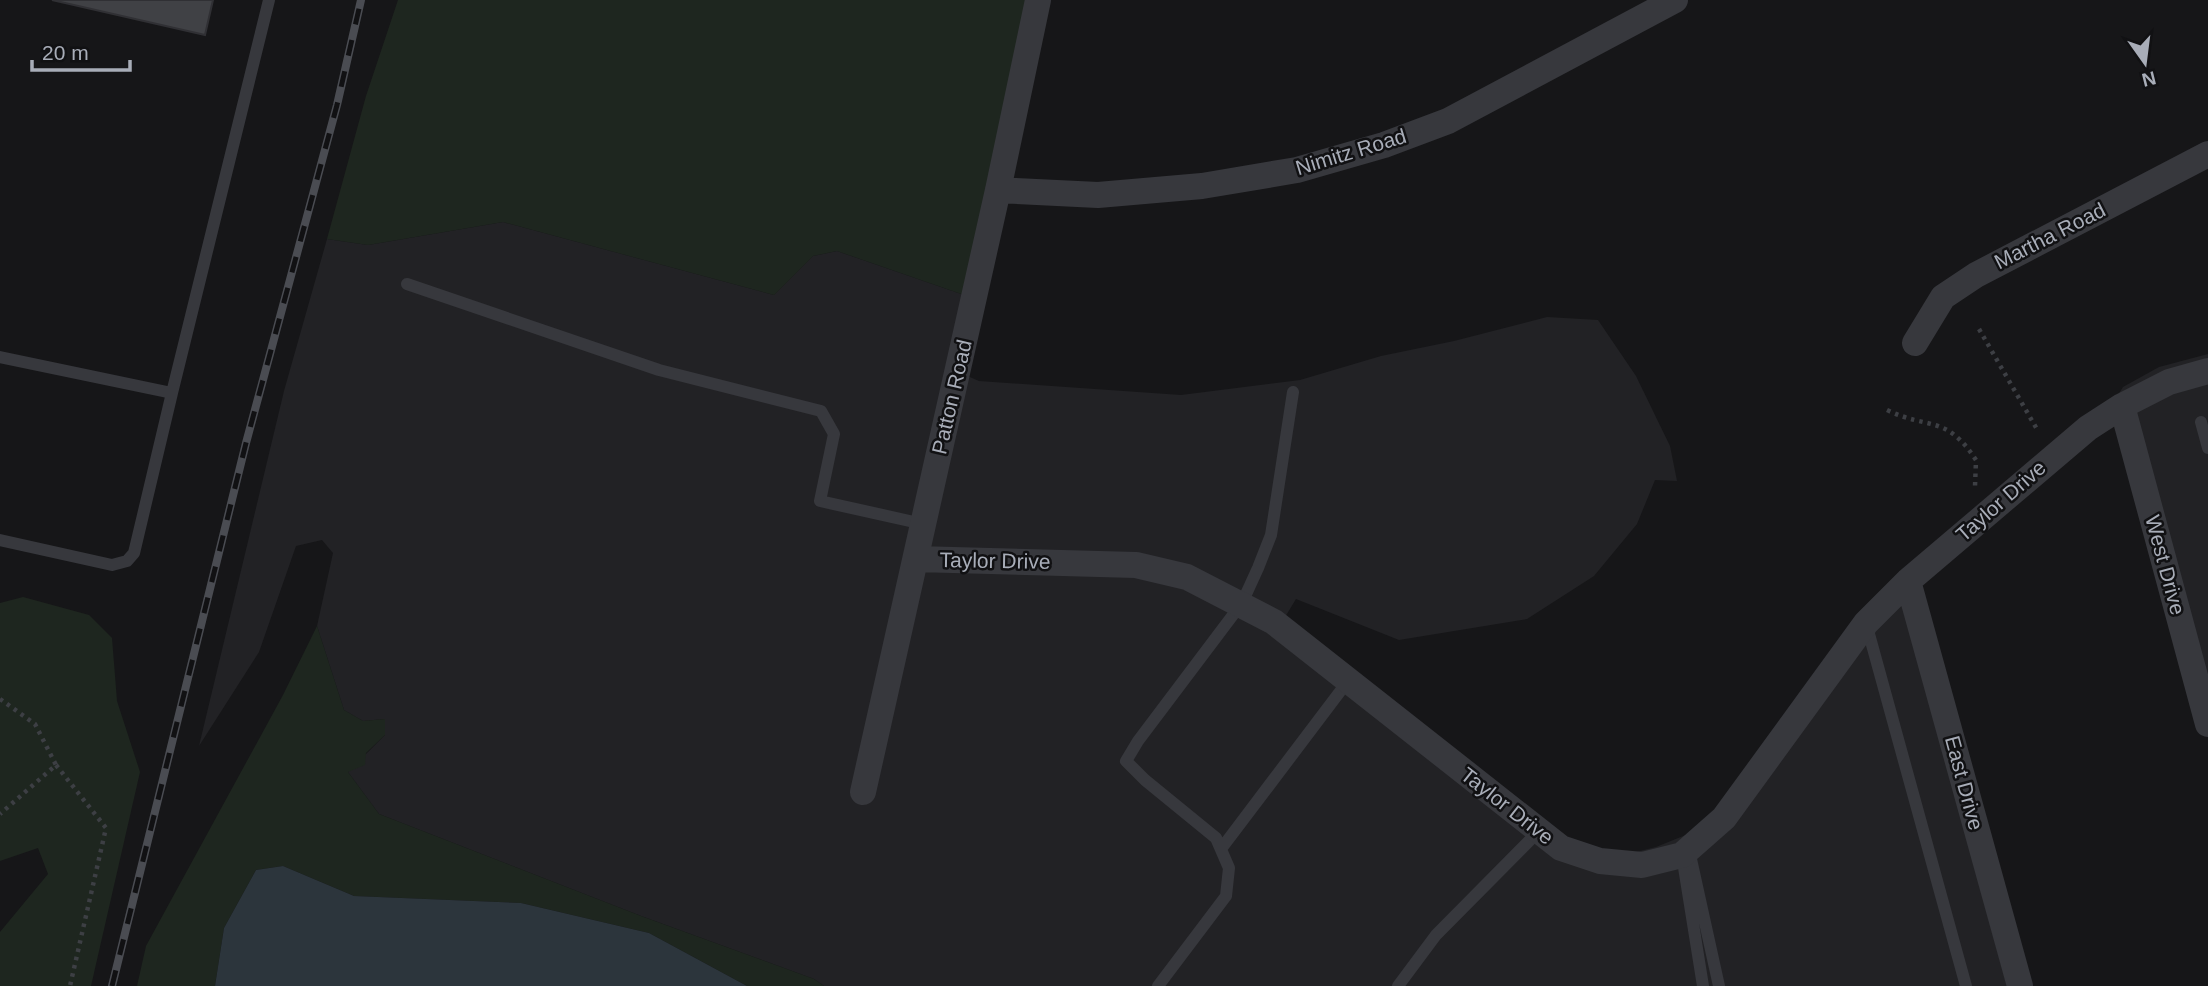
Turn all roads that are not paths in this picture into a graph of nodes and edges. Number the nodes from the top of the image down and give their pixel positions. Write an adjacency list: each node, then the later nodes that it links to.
1 (269, 0): 11 (lane)
2 (1038, 0): 5 (street, Patton Road)
3 (1675, 0): 5 (street, Nimitz Road)
4 (2208, 154): 7 (street, Martha Road)
5 (998, 190): 15 (street, Patton Road)
6 (407, 284): 15 (lane)
7 (1915, 343)
8 (0, 358): 11 (lane)
9 (2208, 371): 12 (street, Taylor Drive)
10 (1293, 392): 19 (lane)
11 (172, 393): 16 (lane)
12 (2122, 405): 18 (street, Taylor Drive); 22 (street, West Drive)
13 (2201, 422): 14 (lane)
14 (2208, 448)
15 (923, 524): 17 (street, Patton Road)
16 (0, 540)
17 (916, 559): 19 (street, Taylor Drive); 23 (street, Patton Road)
18 (1908, 581): 20 (street, Taylor Drive); 32 (street, East Drive)
19 (1241, 603): 21 (street, Taylor Drive); 25 (lane)
20 (1866, 623): 26 (street, Taylor Drive); 31 (lane)
21 (1348, 681): 24 (street, Taylor Drive); 25 (lane)
22 (2208, 724)
23 (863, 792)
24 (1539, 831): 26 (street, Taylor Drive); 28 (lane)
25 (1221, 849): 27 (lane)
26 (1686, 852): 29 (lane); 30 (lane)
27 (1158, 986)
28 (1398, 986)
29 (1703, 986)
30 (1719, 986)
31 (1966, 986)
32 (2020, 986)

